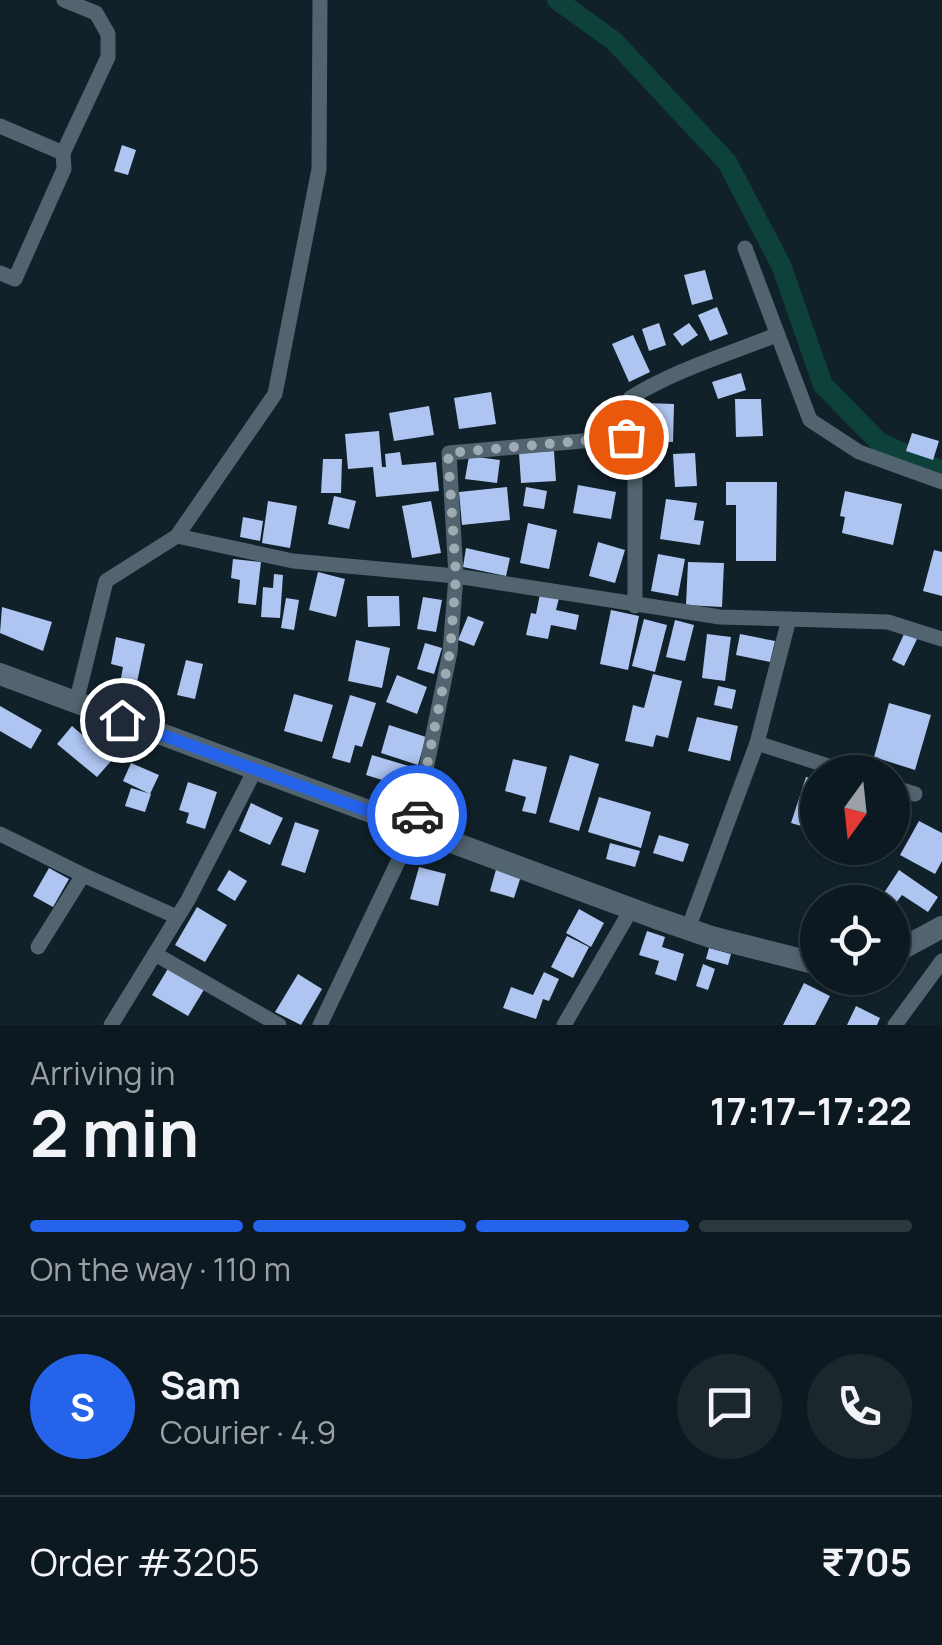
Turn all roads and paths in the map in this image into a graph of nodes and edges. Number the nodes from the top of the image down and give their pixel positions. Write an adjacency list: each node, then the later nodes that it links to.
1 (64, 0): 4 (street)
2 (320, 0): 10 (street)
3 (0, 126): 4 (street)
4 (64, 152): 6 (street)
5 (745, 248): 7 (street)
6 (0, 274)
7 (776, 335): 8 (street); 9 (street)
8 (626, 437): 11 (street); 12 (street)
9 (942, 482)
10 (177, 536): 11 (street); 16 (street)
11 (456, 576): 12 (street); 22 (street)
12 (634, 606): 13 (street)
13 (789, 619): 14 (street); 17 (street)
14 (942, 639)
15 (0, 674): 16 (main road)
16 (76, 702): 19 (main road)
17 (757, 744): 18 (street); 28 (street)
18 (800, 757)
19 (256, 768): 22 (main road); 26 (street)
20 (910, 792): 21 (street)
21 (915, 794)
22 (414, 828): 25 (main road); 36 (street)
23 (0, 834): 24 (street)
24 (83, 874): 26 (street); 30 (street)
25 (632, 908): 28 (main road); 37 (street)
26 (178, 917): 31 (street)
27 (942, 927): 29 (main road)
28 (688, 929): 32 (main road)
29 (910, 944)
30 (38, 947)
31 (154, 954): 34 (street); 35 (street)
32 (800, 959)
33 (942, 961): 38 (street)
34 (111, 1025)
35 (279, 1025)
36 (320, 1025)
37 (564, 1025)
38 (895, 1025)

